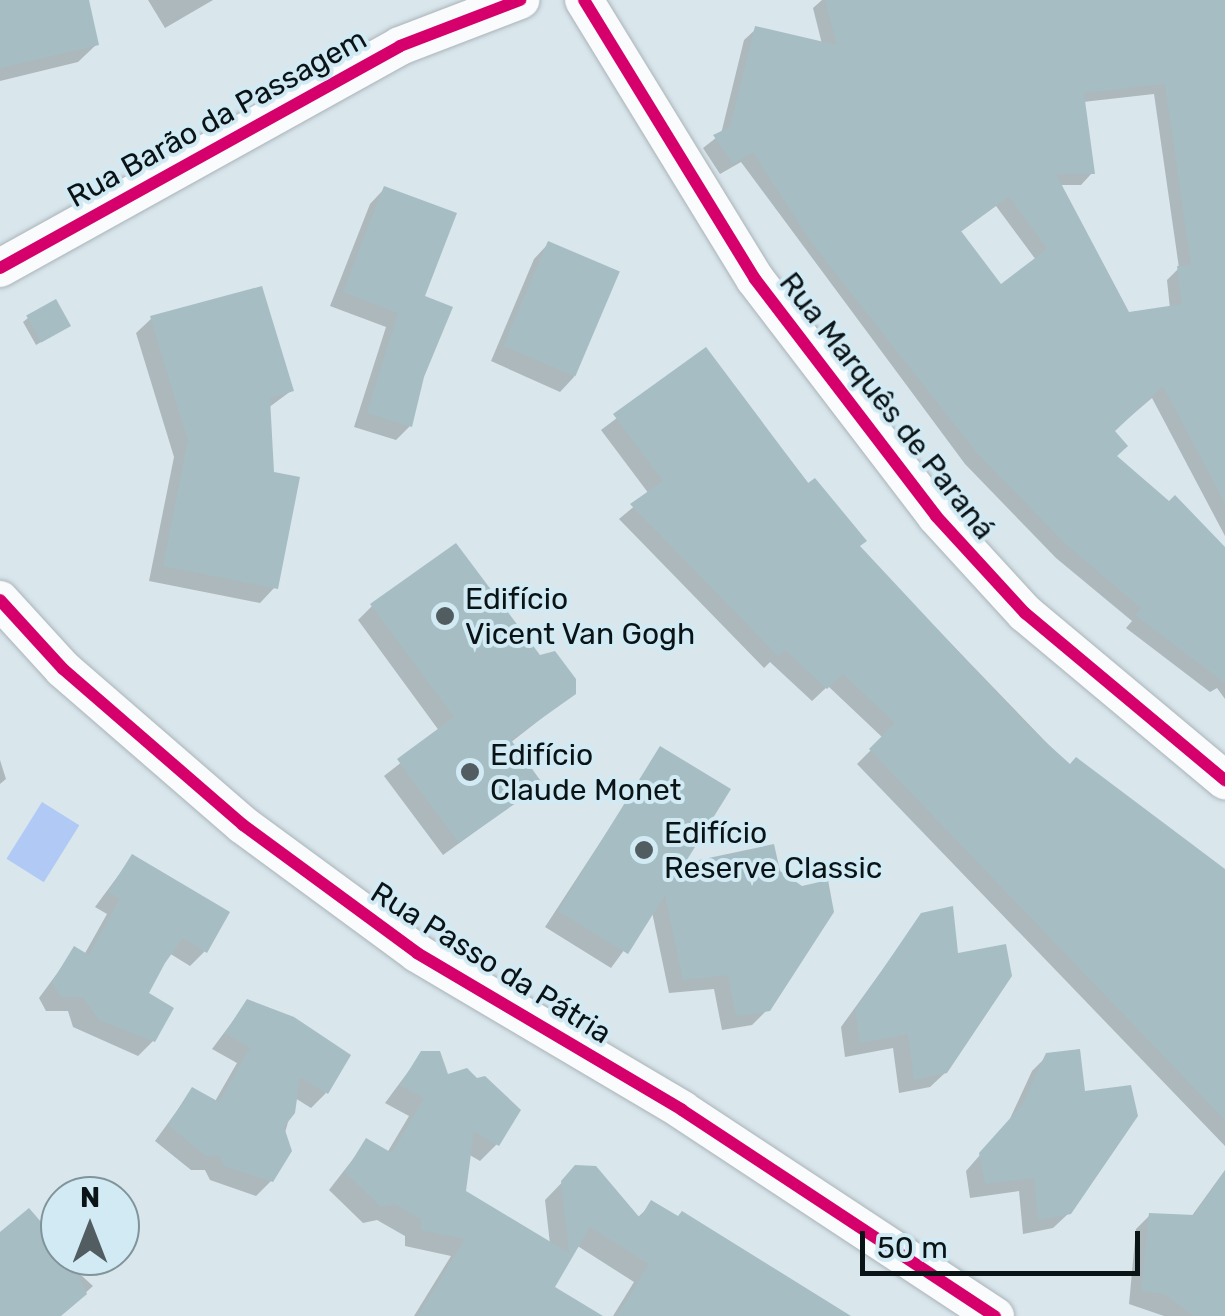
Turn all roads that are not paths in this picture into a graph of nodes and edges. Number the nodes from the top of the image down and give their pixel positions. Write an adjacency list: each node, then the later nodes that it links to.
1 (520, 0): 3 (street, Rua Barão da Passagem)
2 (584, 0): 5 (street, Rua Marquês de Paraná)
3 (0, 268)
4 (0, 600): 6 (street, Rua Passo da Pátria)
5 (1225, 780)
6 (995, 1316)

